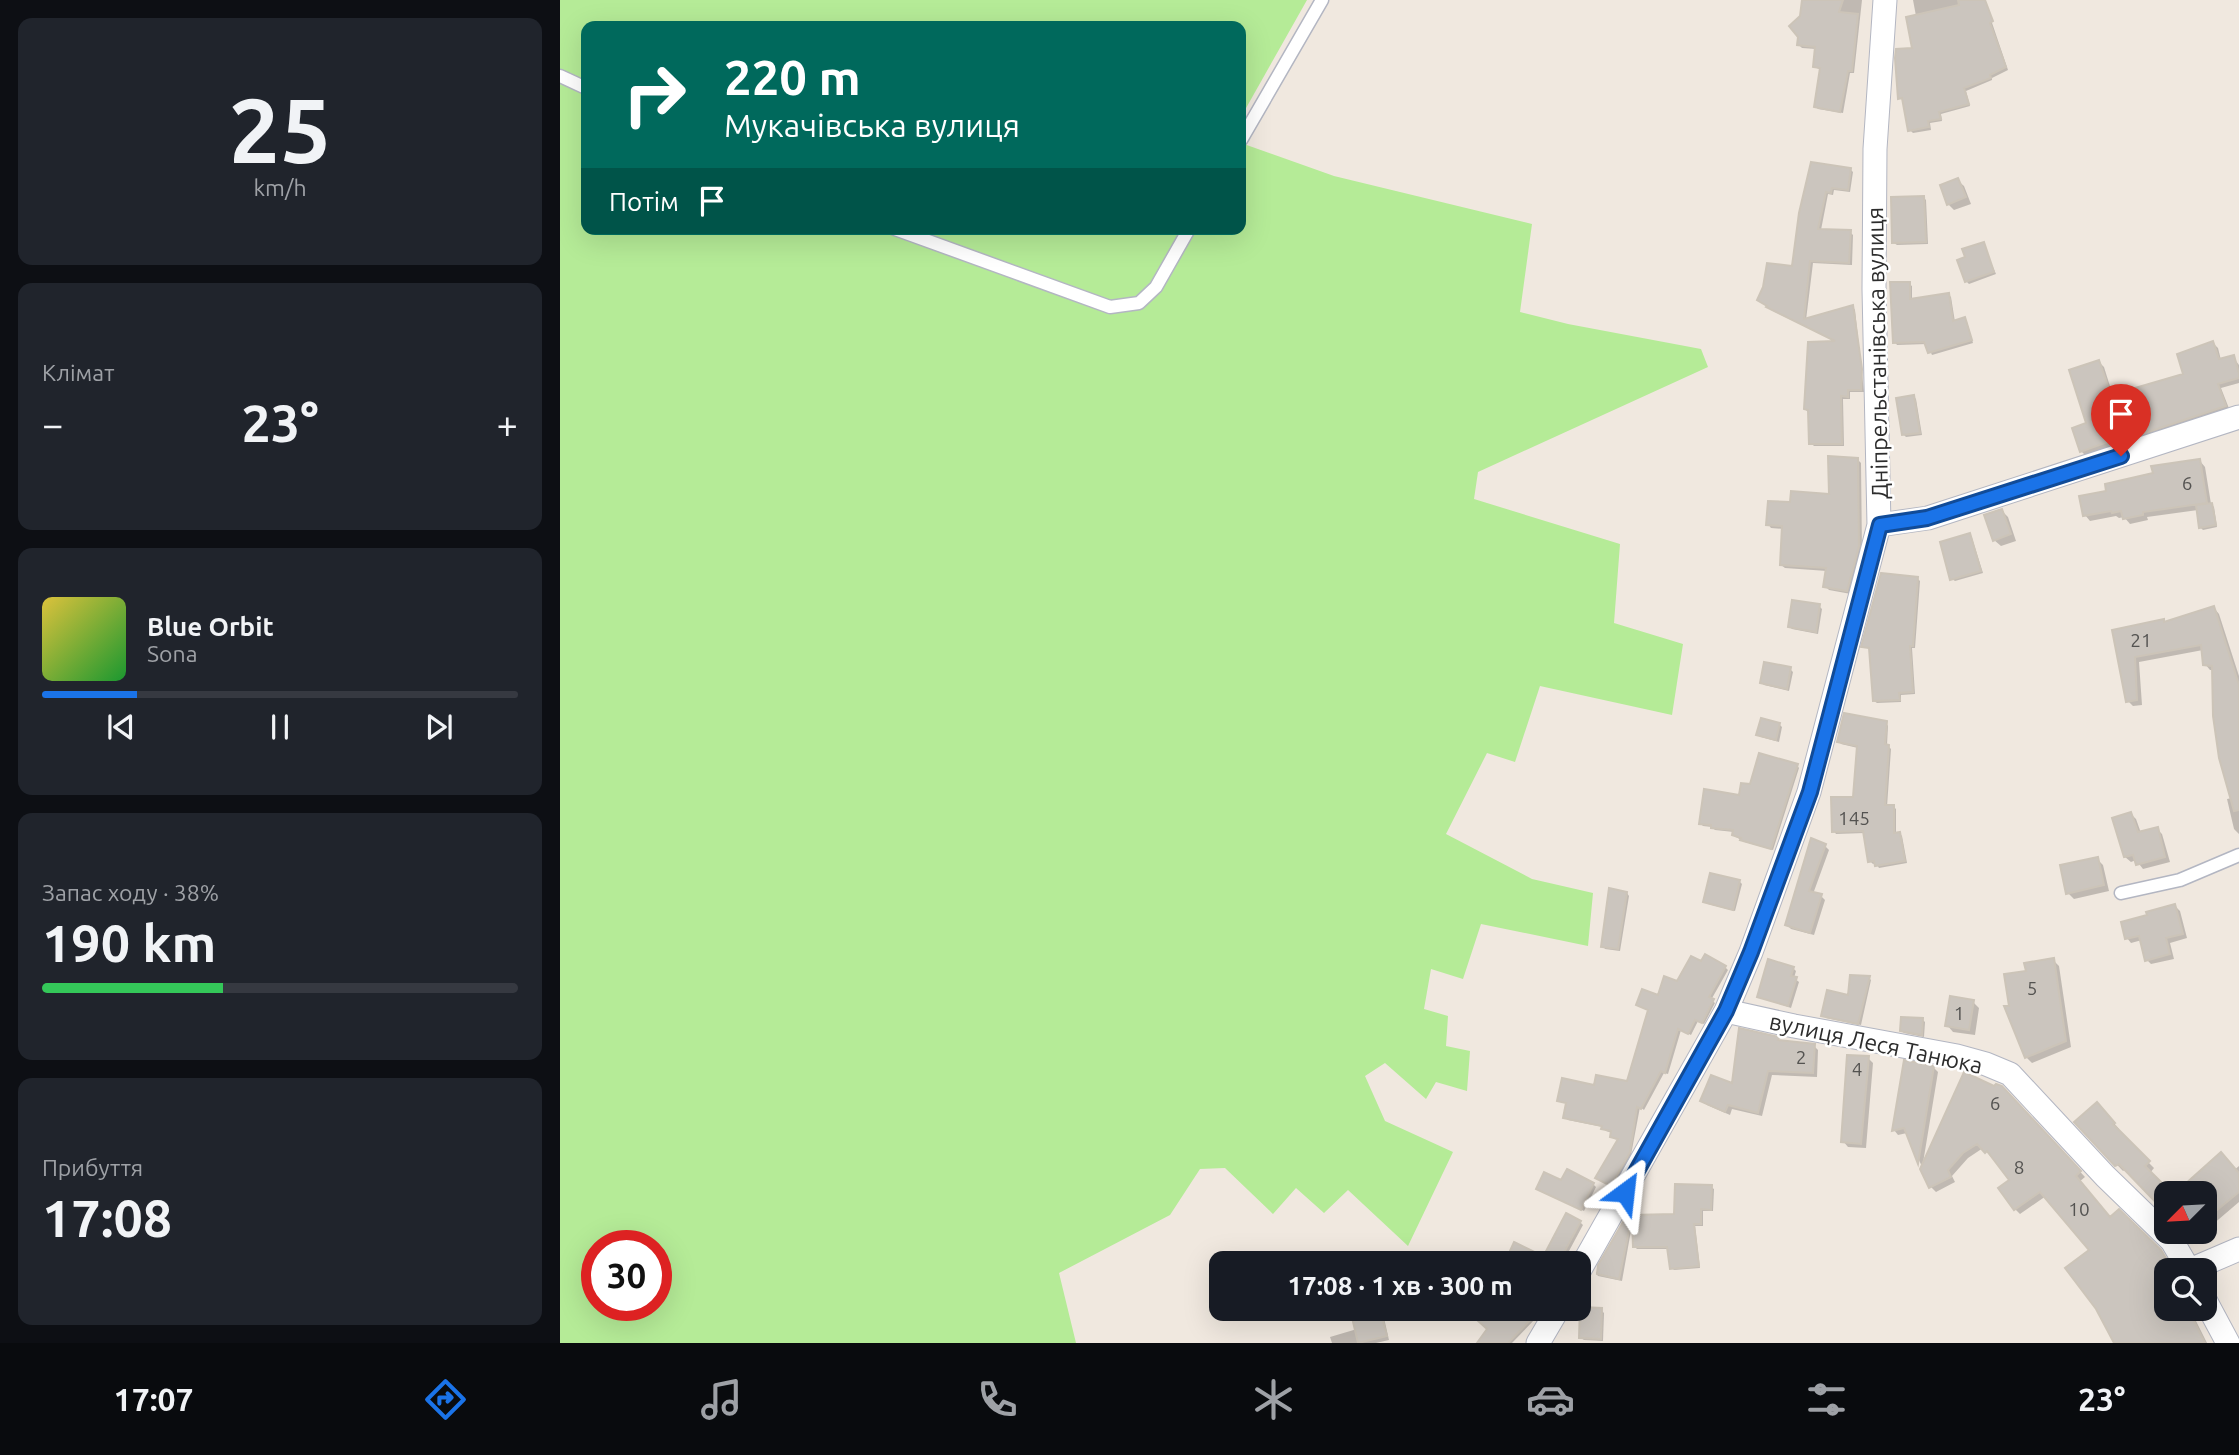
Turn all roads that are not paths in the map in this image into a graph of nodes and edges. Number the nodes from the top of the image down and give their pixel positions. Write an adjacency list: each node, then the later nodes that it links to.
1 (1322, 0): 5 (lane)
2 (1885, 0): 9 (street, Дніпрельстанівська вулиця)
3 (560, 76): 4 (lane)
4 (581, 86)
5 (1246, 131)
6 (912, 235): 7 (lane)
7 (1186, 235)
8 (2239, 417): 9 (street)
9 (1880, 525): 12 (street, Дніпрельстанівська вулиця)
10 (2239, 855): 11 (lane)
11 (2121, 892)
12 (1726, 1011): 14 (street, Дніпрельстанівська вулиця); 15 (street, вулиця Леся Танюка)
13 (2239, 1249): 16 (street)
14 (1590, 1251)
15 (2183, 1258)
16 (2217, 1258)
17 (1551, 1321): 19 (street)
18 (2216, 1321): 20 (street)
19 (1538, 1343)
20 (2228, 1343)

